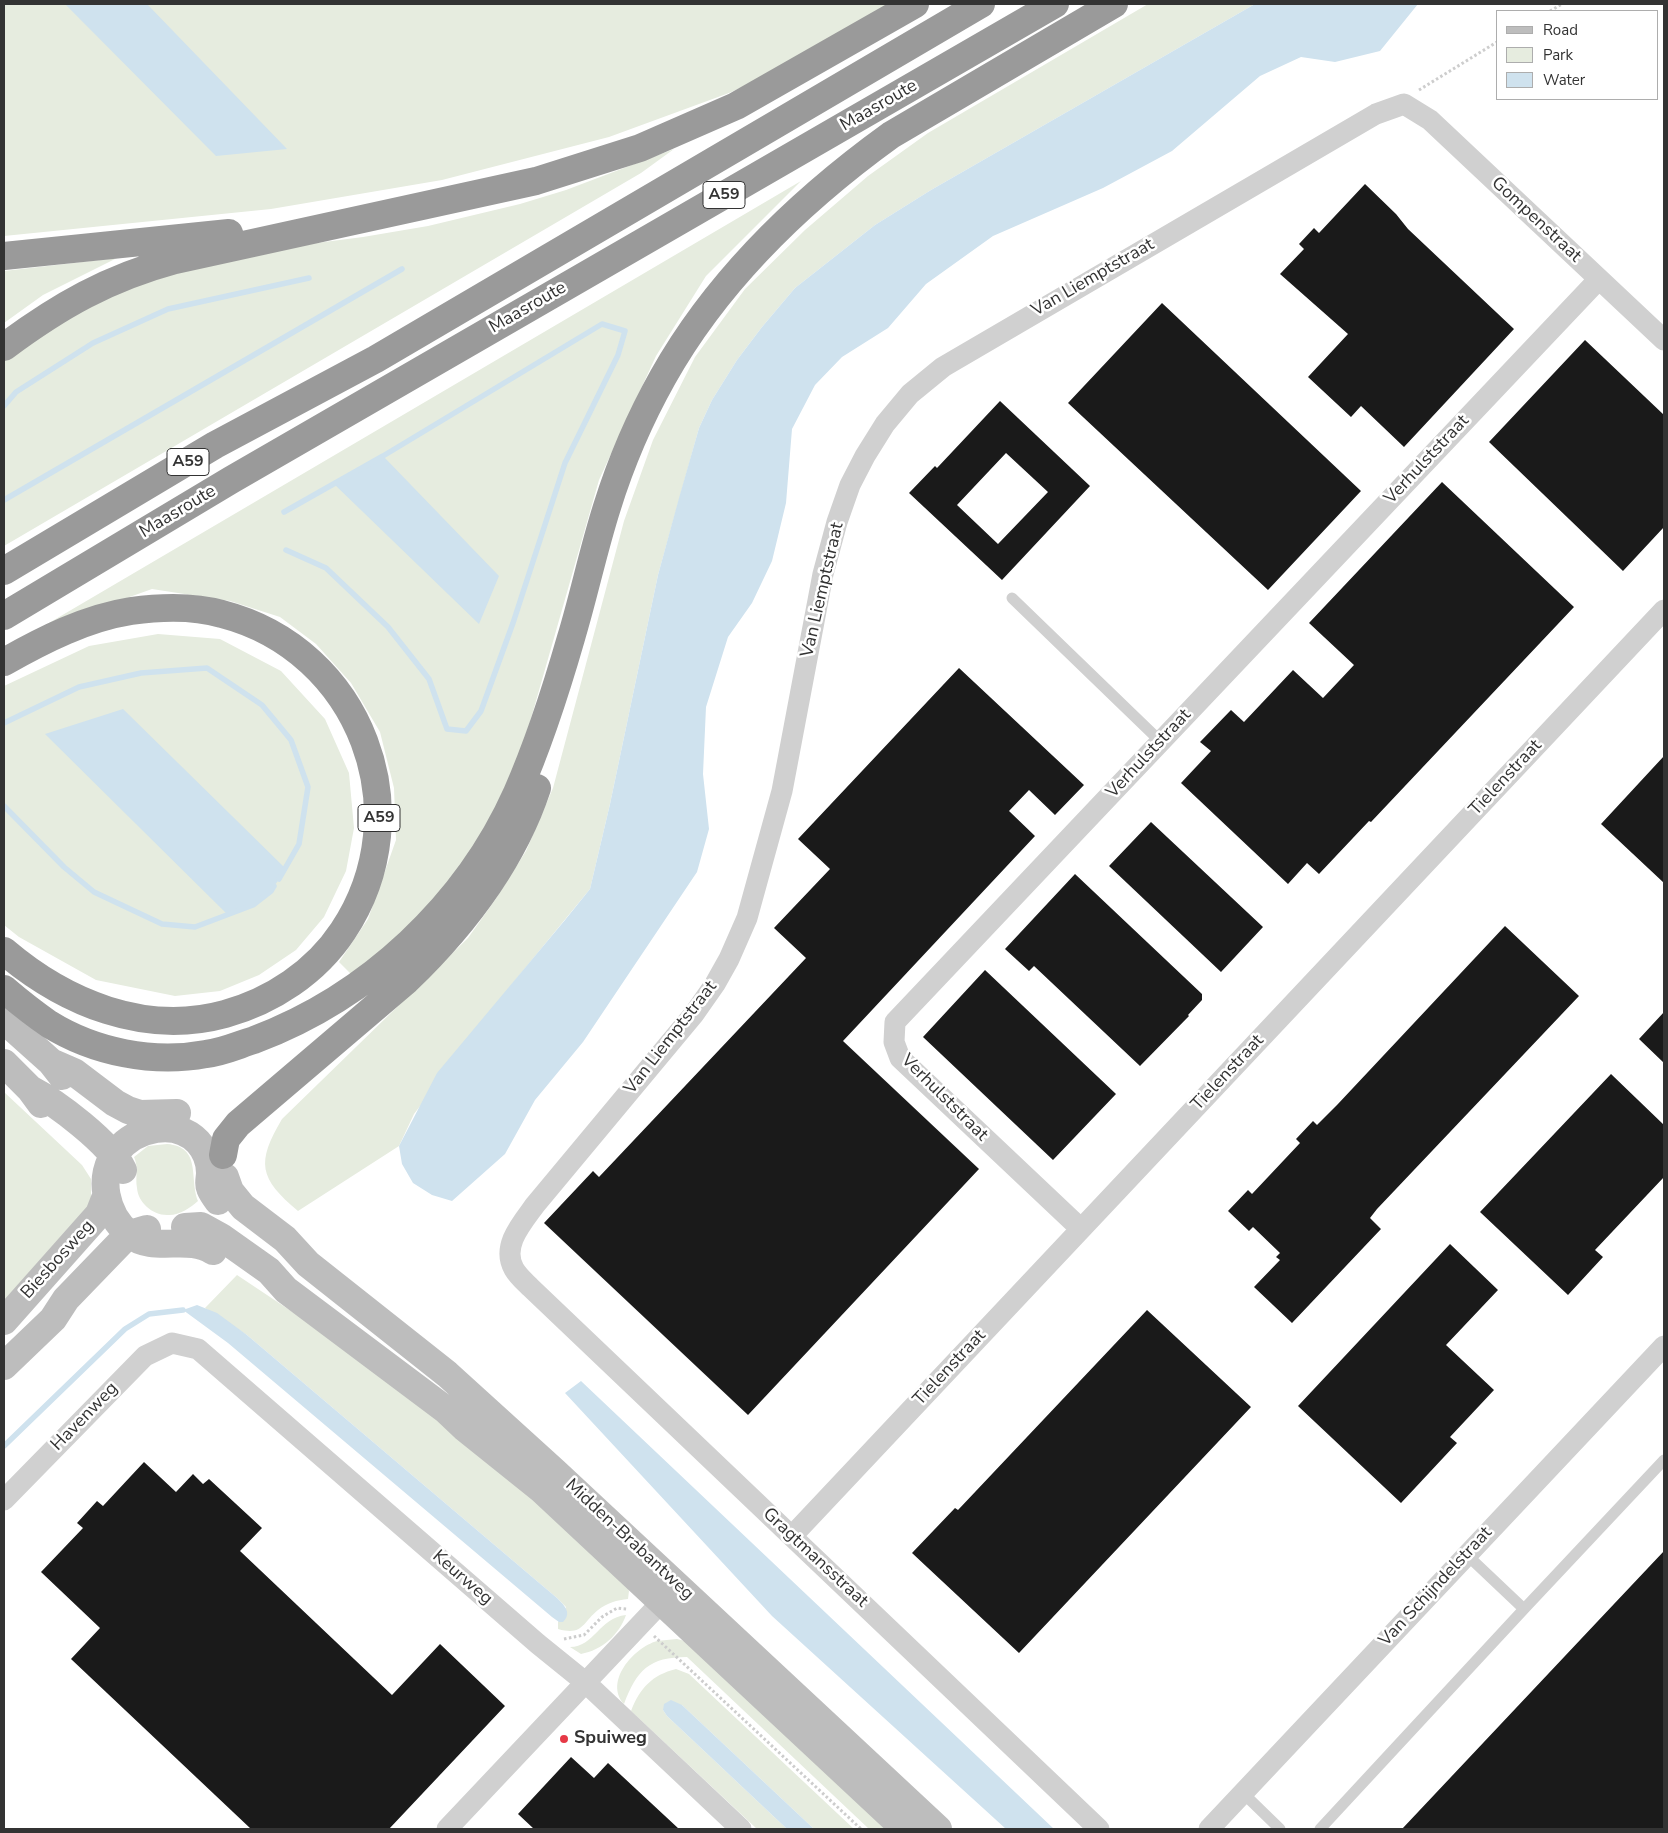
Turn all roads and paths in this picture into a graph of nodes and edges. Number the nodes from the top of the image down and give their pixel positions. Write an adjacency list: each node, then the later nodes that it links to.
1 (915, 4): 7 (highway)
2 (981, 4): 12 (highway, Maasroute / A59)
3 (1055, 4): 15 (highway, Maasroute / A59)
4 (1114, 4): 16 (highway)
5 (1496, 43): 6 (path)
6 (1404, 104): 9 (street, Gompenstraat); 29 (street, Van Liemptstraat)
7 (364, 219): 8 (highway); 11 (highway)
8 (4, 256)
9 (1599, 279): 10 (street, Gompenstraat); 18 (street, Verhulststraat)
10 (1664, 340)
11 (4, 346)
12 (4, 571)
13 (1012, 598): 18 (lane)
14 (1664, 610): 26 (street, Tielenstraat)
15 (4, 616)
16 (571, 638): 20 (highway); 25 (highway)
17 (4, 662): 19 (highway, A59)
18 (1160, 741): 26 (street, Verhulststraat)
19 (4, 951)
20 (4, 988)
21 (4, 1020): 23 (street)
22 (4, 1063): 24 (street)
23 (143, 1123): 24 (street); 25 (street); 25 (street)
24 (109, 1175): 27 (street); 27 (street); 30 (street, Biesbosweg)
25 (222, 1177): 28 (street); 38 (street, Midden-Brabantweg)
26 (1081, 1228): 36 (street, Tielenstraat)
27 (144, 1235): 28 (street); 33 (street, Biesbosweg)
28 (189, 1235): 38 (street, Midden-Brabantweg)
29 (530, 1287): 36 (street, Gragtmansstraat)
30 (4, 1321)
31 (172, 1343): 35 (street, Havenweg); 41 (street, Keurweg)
32 (1664, 1346): 37 (street, Van Schijndelstraat)
33 (4, 1366)
34 (1664, 1460): 39 (lane)
35 (4, 1500)
36 (792, 1536): 49 (street, Gragtmansstraat)
37 (1467, 1555): 39 (lane); 43 (street, Van Schijndelstraat)
38 (669, 1594): 40 (street); 47 (street, Midden-Brabantweg); 48 (street, Midden-Brabantweg)
39 (1524, 1609): 52 (lane)
40 (641, 1623): 41 (path); 42 (street); 46 (path)
41 (538, 1644): 42 (street, Keurweg)
42 (585, 1682): 44 (street); 45 (street, Keurweg)
43 (1243, 1793): 50 (street, Van Schijndelstraat); 51 (lane)
44 (447, 1829)
45 (741, 1829)
46 (861, 1829)
47 (904, 1829)
48 (938, 1829)
49 (1099, 1829)
50 (1209, 1829)
51 (1280, 1829)
52 (1320, 1829)

